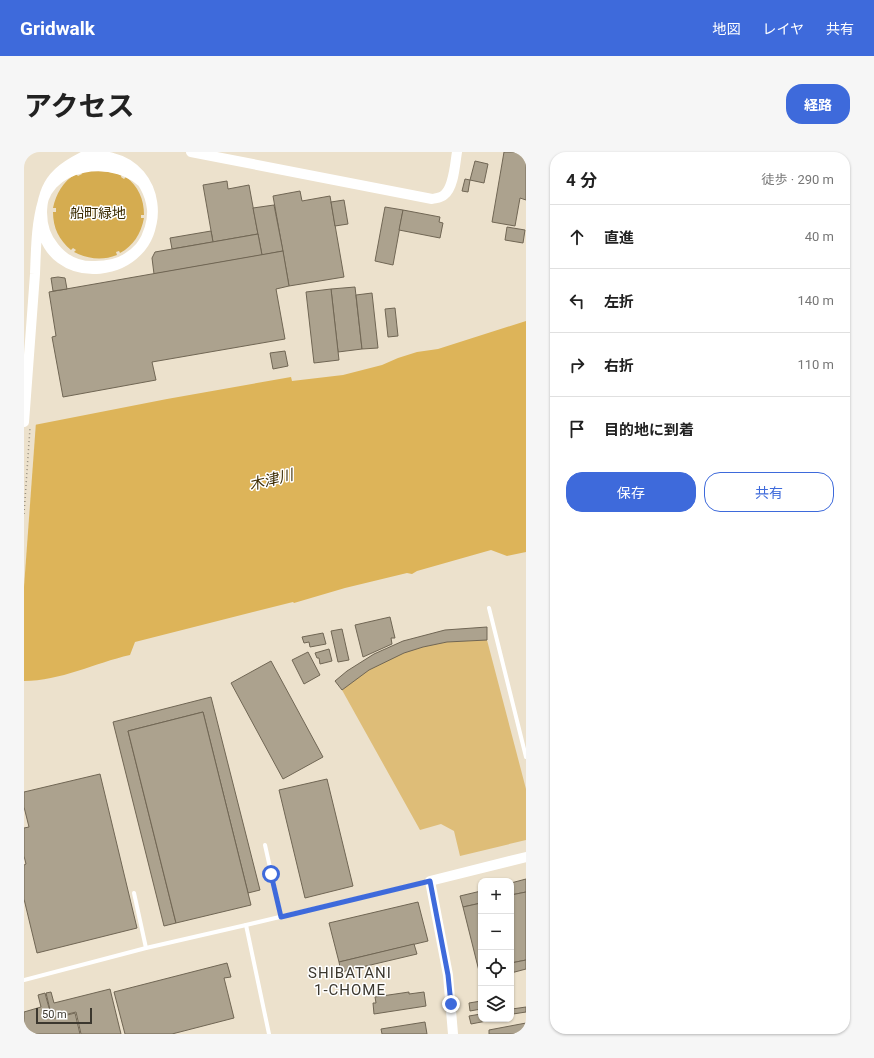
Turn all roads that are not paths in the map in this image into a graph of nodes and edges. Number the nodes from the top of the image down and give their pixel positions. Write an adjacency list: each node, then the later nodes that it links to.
1 (191, 152): 2 (street)
2 (457, 152)
3 (88, 154): 4 (street)
4 (24, 422)
5 (489, 608): 6 (lane)
6 (526, 757)
7 (265, 845): 11 (lane)
8 (526, 857): 9 (street)
9 (430, 881): 11 (lane); 16 (street)
10 (134, 893): 13 (lane)
11 (281, 917): 12 (lane)
12 (246, 926): 13 (lane); 15 (lane)
13 (146, 948): 14 (lane)
14 (24, 980)
15 (268, 1034)
16 (453, 1034)

